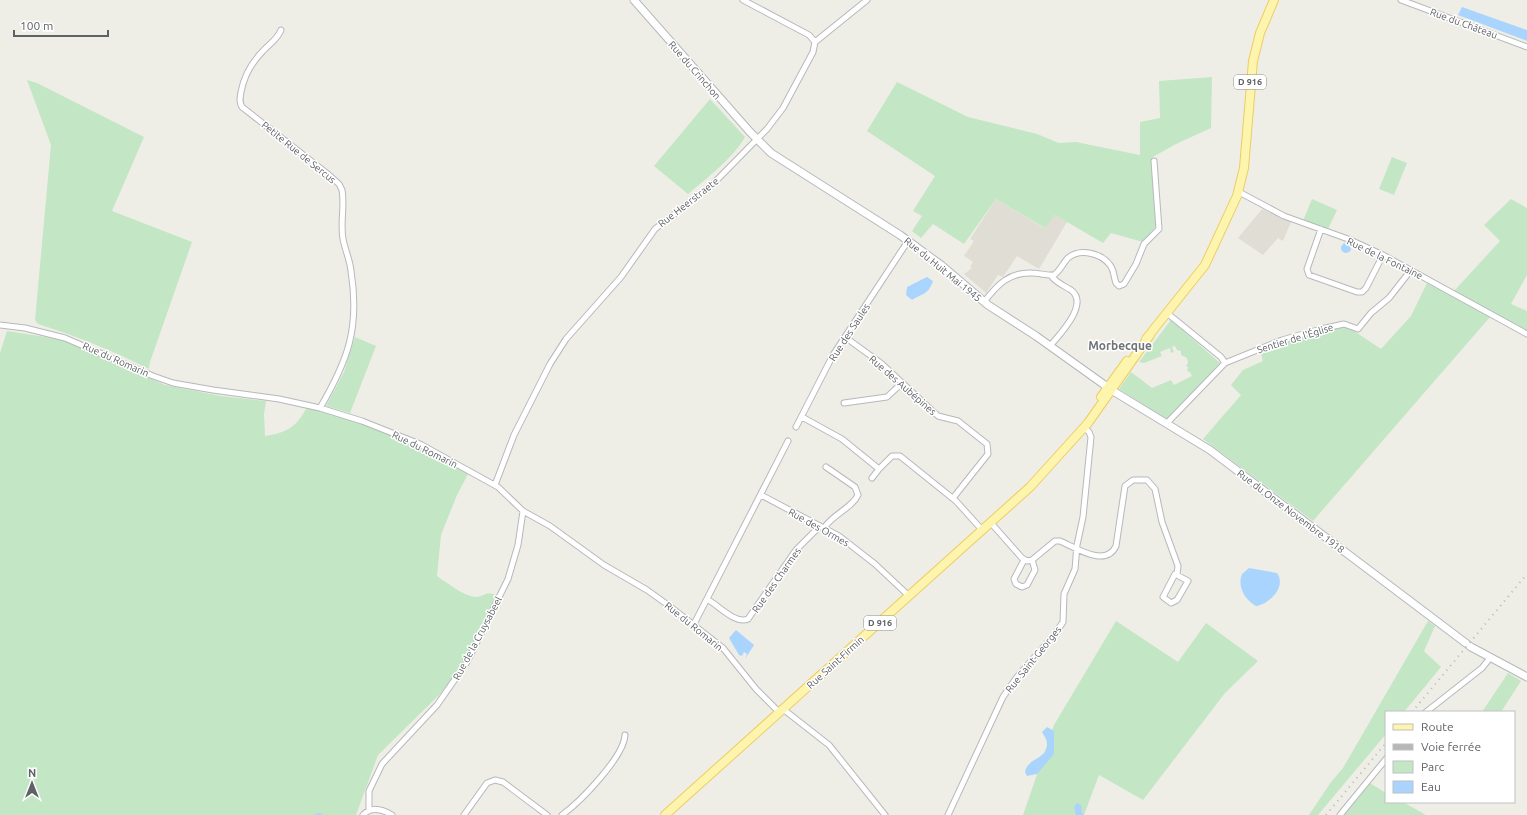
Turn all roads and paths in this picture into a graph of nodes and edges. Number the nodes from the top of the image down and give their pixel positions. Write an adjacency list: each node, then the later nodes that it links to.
1 (634, 0): 9 (street, Rue du Crinchon)
2 (743, 0): 7 (street)
3 (867, 0): 7 (street)
4 (1274, 0): 11 (main road, D 916)
5 (1401, 0): 8 (street, Rue du Château)
6 (281, 30): 27 (street, Petite Rue de Sercus)
7 (815, 42): 9 (street, Rue Heerstraete)
8 (1527, 46)
9 (757, 140): 13 (street, Rue du Huit Mai 1945); 36 (street, Rue Heerstraete)
10 (1154, 161): 16 (street)
11 (1239, 192): 12 (street, Rue de la Fontaine); 18 (main road, D 916)
12 (1321, 230): 14 (street, Rue de la Fontaine); 14 (street)
13 (908, 241): 17 (street, Rue du Huit Mai 1945); 21 (street, Rue des Saules)
14 (1382, 255): 15 (street, Rue de la Fontaine)
15 (1411, 270): 20 (street, Rue de la Fontaine); 23 (street, Sentier de l'Église)
16 (1051, 275): 17 (street); 22 (street)
17 (984, 302): 22 (street, Rue du Huit Mai 1945)
18 (1167, 313): 23 (street); 25 (main road, D 916)
19 (0, 325): 27 (street, Rue du Romarin)
20 (1527, 334)
21 (845, 337): 24 (street, Rue des Aubépines); 28 (street, Rue des Saules)
22 (1050, 346): 25 (street, Rue du Huit Mai 1945)
23 (1225, 362): 29 (street)
24 (902, 383): 26 (street); 38 (street, Rue des Aubépines)
25 (1110, 389): 29 (street, Rue du Onze Novembre 1918); 31 (main road, Rue Saint-Firmin / D 916)
26 (844, 403)
27 (320, 408): 36 (street, Rue du Romarin)
28 (802, 418): 30 (street, Rue des Saules); 34 (street)
29 (1167, 423): 50 (street, Rue du Onze Novembre 1918)
30 (796, 427)
31 (1083, 427): 40 (main road, Rue Saint-Firmin / D 916); 43 (street, Rue Saint-Georges)
32 (788, 441): 37 (street)
33 (826, 467): 41 (street, Rue des Charmes)
34 (879, 469): 35 (street); 38 (street)
35 (872, 478)
36 (495, 485): 39 (street, Rue du Romarin)
37 (761, 495): 41 (street, Rue des Ormes); 48 (street)
38 (953, 498): 42 (street)
39 (523, 511): 49 (street, Rue du Romarin); 57 (street, Rue de la Cruysabeel)
40 (991, 523): 42 (main road, Rue Saint-Firmin / D 916); 44 (street)
41 (822, 527): 47 (street, Rue des Ormes); 48 (street, Rue des Charmes)
42 (983, 531): 47 (main road, Rue Saint-Firmin / D 916)
43 (1077, 549): 45 (street); 46 (street); 66 (street, Rue Saint-Georges)
44 (1024, 560): 45 (street); 45 (street)
45 (1032, 560)
46 (1178, 575): 46 (street)
47 (909, 596): 52 (main road, Rue Saint-Firmin / D 916)
48 (707, 599): 49 (street)
49 (694, 624): 52 (street, Rue du Romarin)
50 (1490, 658): 51 (street, Rue du Onze Novembre 1918); 53 (street)
51 (1527, 677)
52 (781, 711): 56 (main road, Rue Saint-Firmin / D 916); 65 (street)
53 (1427, 711)
54 (625, 735): 62 (street)
55 (1385, 760): 67 (street)
56 (680, 801): 63 (main road, Rue Saint-Firmin / D 916); 64 (main road, Rue Saint-Firmin / D 916)
57 (369, 810): 58 (street); 59 (street)
58 (363, 815)
59 (392, 815)
60 (464, 815): 61 (street)
61 (547, 815)
62 (562, 815)
63 (665, 815)
64 (671, 815)
65 (885, 815)
66 (948, 815)
67 (1340, 815)

